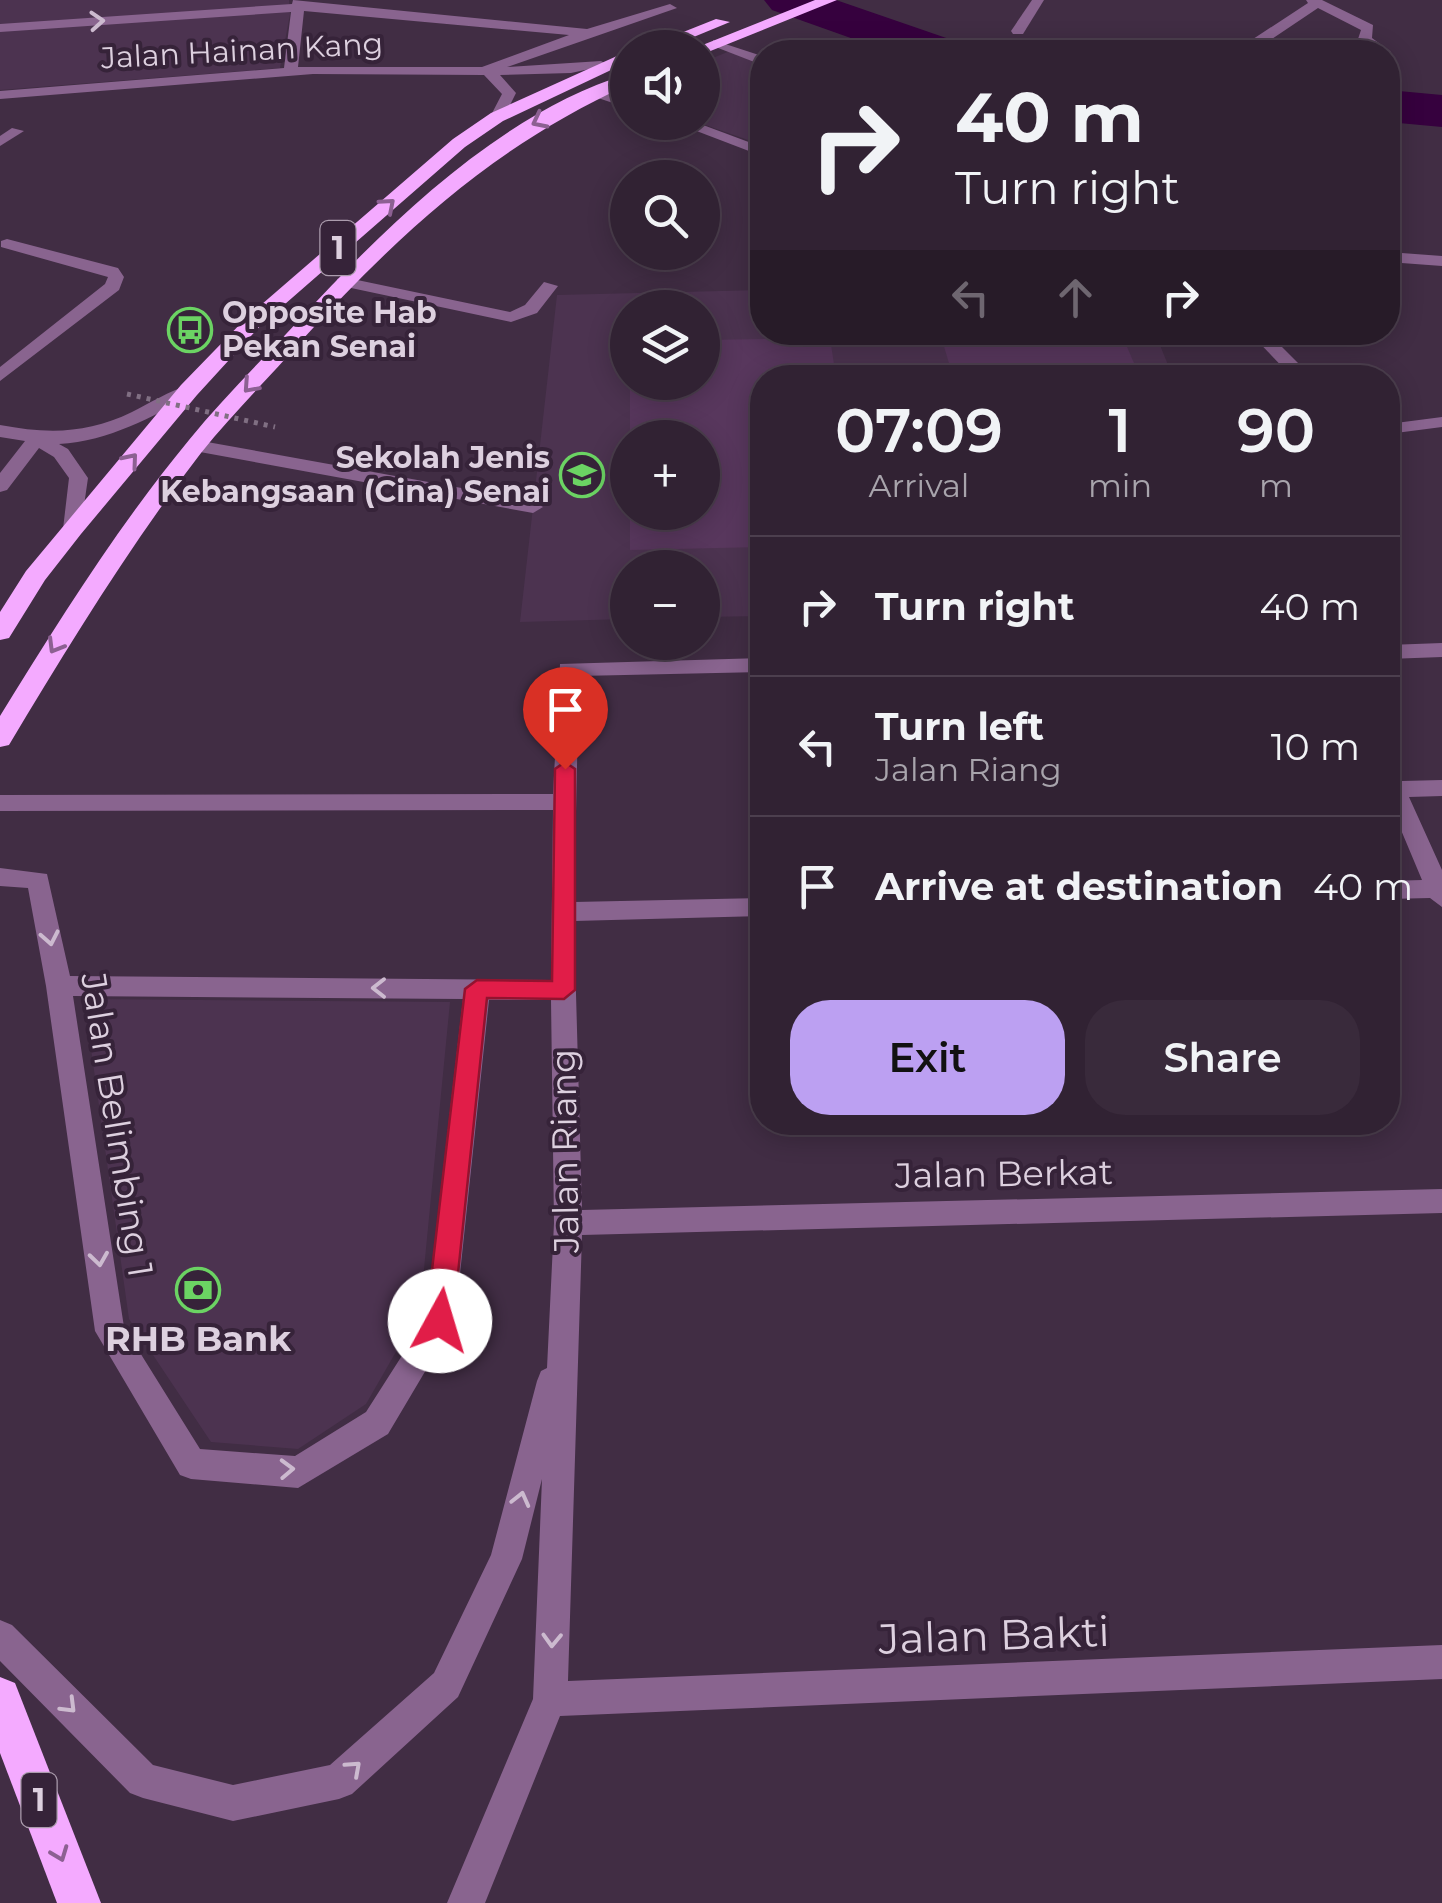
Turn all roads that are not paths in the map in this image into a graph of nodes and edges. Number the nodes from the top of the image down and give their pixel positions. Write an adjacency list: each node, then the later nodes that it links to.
1 (652, 0): 10 (street)
2 (829, 0): 13 (highway)
3 (1038, 0): 9 (street)
4 (1314, 1): 11 (street); 12 (street)
5 (300, 3): 7 (street, one-way to 5); 10 (street); 19 (street)
6 (742, 14): 8 (highway)
7 (0, 28)
8 (699, 30)
9 (1018, 31)
10 (588, 32): 18 (street)
11 (1260, 40)
12 (1366, 40)
13 (720, 42)
14 (720, 49): 15 (street)
15 (750, 57)
16 (610, 62): 17 (highway, 1)
17 (601, 65): 18 (street, Jalan Hainan Kang); 24 (highway, 1)
18 (487, 70): 19 (street, Jalan Hainan Kang); 24 (street)
19 (290, 72): 22 (street, Jalan Hainan Kang)
20 (610, 86): 21 (highway, 1)
21 (594, 92): 23 (street); 34 (highway, 1, one-way to 34)
22 (0, 95)
23 (610, 98)
24 (497, 117): 39 (highway, 1, one-way to 24)
25 (17, 131): 28 (street)
26 (720, 137): 29 (street)
27 (750, 137): 29 (street)
28 (0, 142)
29 (740, 144): 30 (street)
30 (750, 148)
31 (7, 244): 38 (street)
32 (1400, 259): 33 (street)
33 (1442, 261)
34 (343, 282): 35 (street); 44 (highway, 1, one-way to 44)
35 (550, 286)
36 (1270, 345): 37 (street)
37 (1290, 365)
38 (0, 376)
39 (189, 390): 43 (street); 47 (highway, 1, one-way to 39)
40 (1442, 422): 41 (street)
41 (1400, 428)
42 (0, 431): 43 (street)
43 (36, 439): 45 (street); 47 (street)
44 (196, 446): 46 (street); 52 (highway, 1, one-way to 52)
45 (0, 486)
46 (532, 507)
47 (73, 529): 48 (highway, 1)
48 (0, 632)
49 (1442, 650): 50 (street)
50 (1400, 652)
51 (750, 665): 55 (street, Jalan Riang)
52 (0, 738)
53 (1400, 783): 54 (street)
54 (1442, 788)
55 (564, 802): 56 (street); 62 (street, Jalan Riang)
56 (0, 803)
57 (1400, 803): 60 (street)
58 (0, 877): 63 (street, Jalan Belimbing 1, one-way to 63)
59 (1400, 891): 60 (street)
60 (1440, 894)
61 (750, 907): 62 (street)
62 (562, 912): 65 (street, Jalan Riang)
63 (59, 986): 64 (street, one-way to 63); 64 (street, Jalan Belimbing 1, one-way to 64)
64 (477, 989): 65 (street)
65 (564, 990): 67 (street, Jalan Riang)
66 (1442, 1201): 67 (street, Jalan Berkat)
67 (568, 1223): 68 (street, Jalan Riang)
68 (564, 1333): 69 (street, Jalan Riang, one-way to 68); 72 (street, Jalan Riang, one-way to 72)
69 (0, 1638)
70 (1442, 1662): 72 (street, Jalan Bakti)
71 (0, 1698): 73 (highway, 1, one-way to 73)
72 (550, 1699): 74 (street, Jalan Riang)
73 (79, 1903)
74 (466, 1903)

